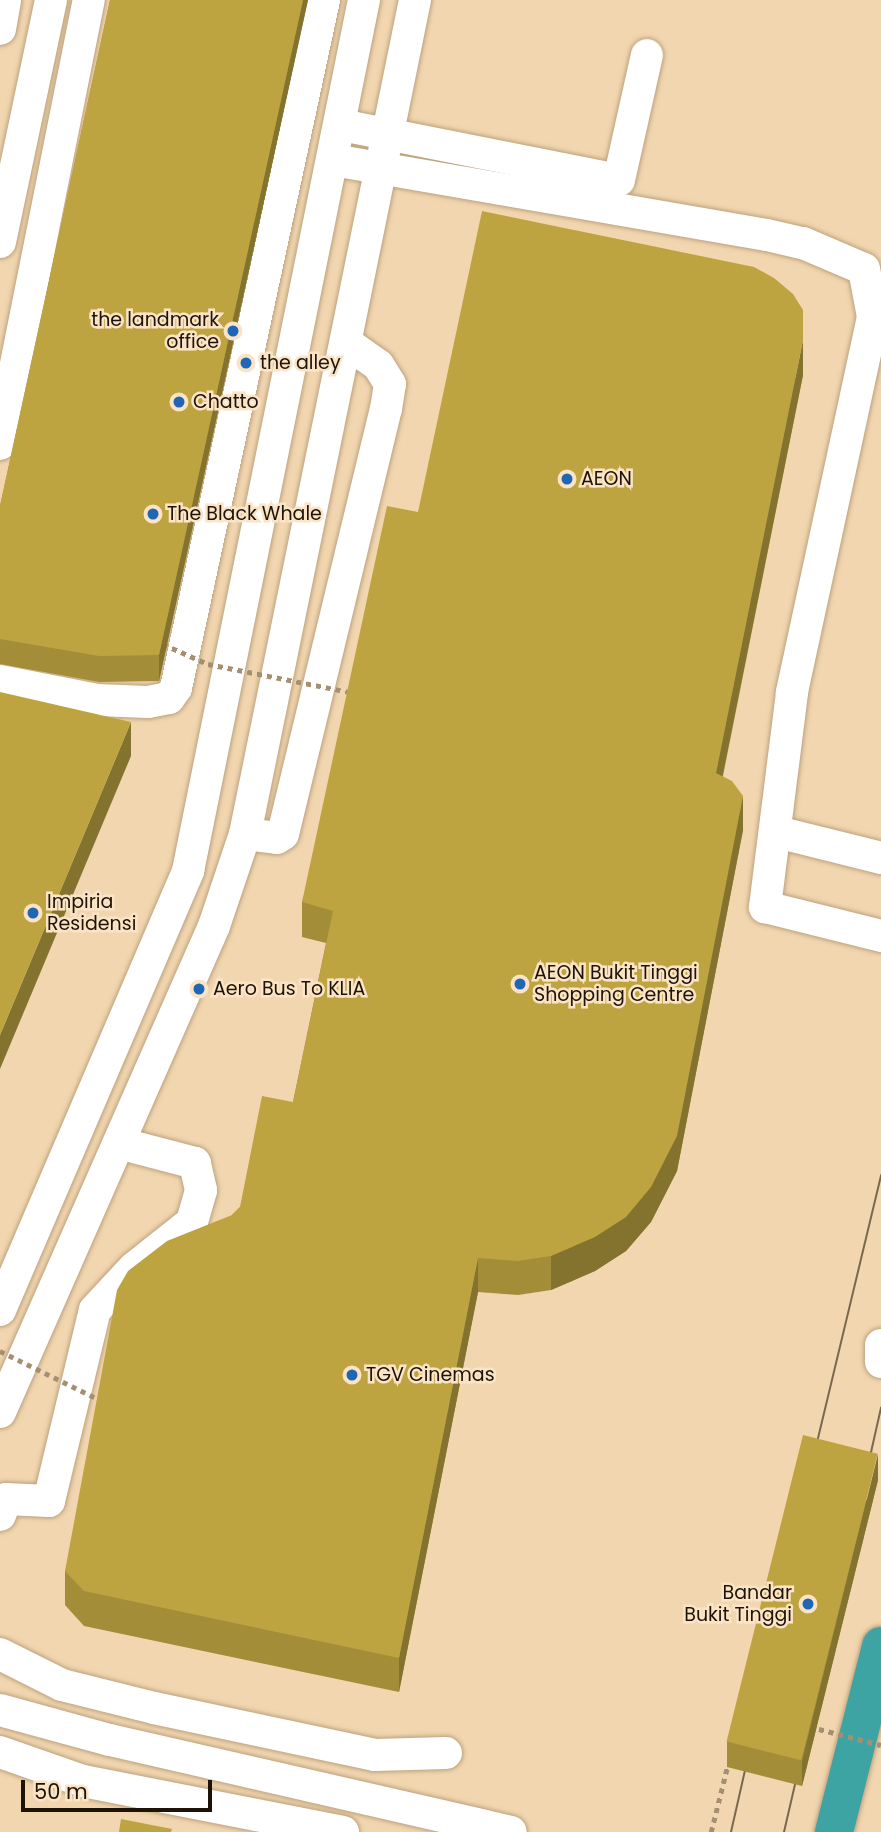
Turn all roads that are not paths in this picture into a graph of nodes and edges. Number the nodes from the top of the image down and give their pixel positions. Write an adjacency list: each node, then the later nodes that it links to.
1 (5, 0): 7 (street)
2 (51, 0): 8 (street)
3 (89, 0): 12 (street)
4 (324, 0): 19 (street)
5 (364, 0): 10 (street)
6 (415, 0): 11 (street)
7 (0, 29)
8 (40, 46): 12 (street); 15 (street)
9 (647, 55): 11 (street)
10 (341, 125): 11 (street); 13 (street)
11 (390, 135): 14 (street)
12 (58, 160): 17 (street)
13 (333, 160): 14 (street); 21 (street)
14 (383, 170): 16 (street); 22 (street)
15 (0, 242)
16 (346, 343): 23 (street); 23 (street)
17 (9, 364): 18 (street)
18 (0, 444)
19 (201, 567): 20 (street); 21 (street)
20 (0, 681)
21 (219, 717): 25 (street)
22 (777, 832): 24 (street); 27 (street)
23 (245, 834): 26 (street)
24 (881, 858)
25 (173, 908): 26 (street); 29 (street)
26 (214, 926): 28 (street)
27 (881, 936)
28 (119, 1143): 30 (street); 34 (street)
29 (0, 1313): 30 (street)
30 (35, 1332): 33 (street)
31 (881, 1345): 32 (street)
32 (881, 1363)
33 (0, 1412)
34 (0, 1515)
35 (881, 1646): 40 (highway)
36 (0, 1654): 39 (street)
37 (0, 1710): 42 (street)
38 (0, 1752): 41 (street)
39 (446, 1753)
40 (832, 1826)
41 (343, 1832)
42 (511, 1832)

